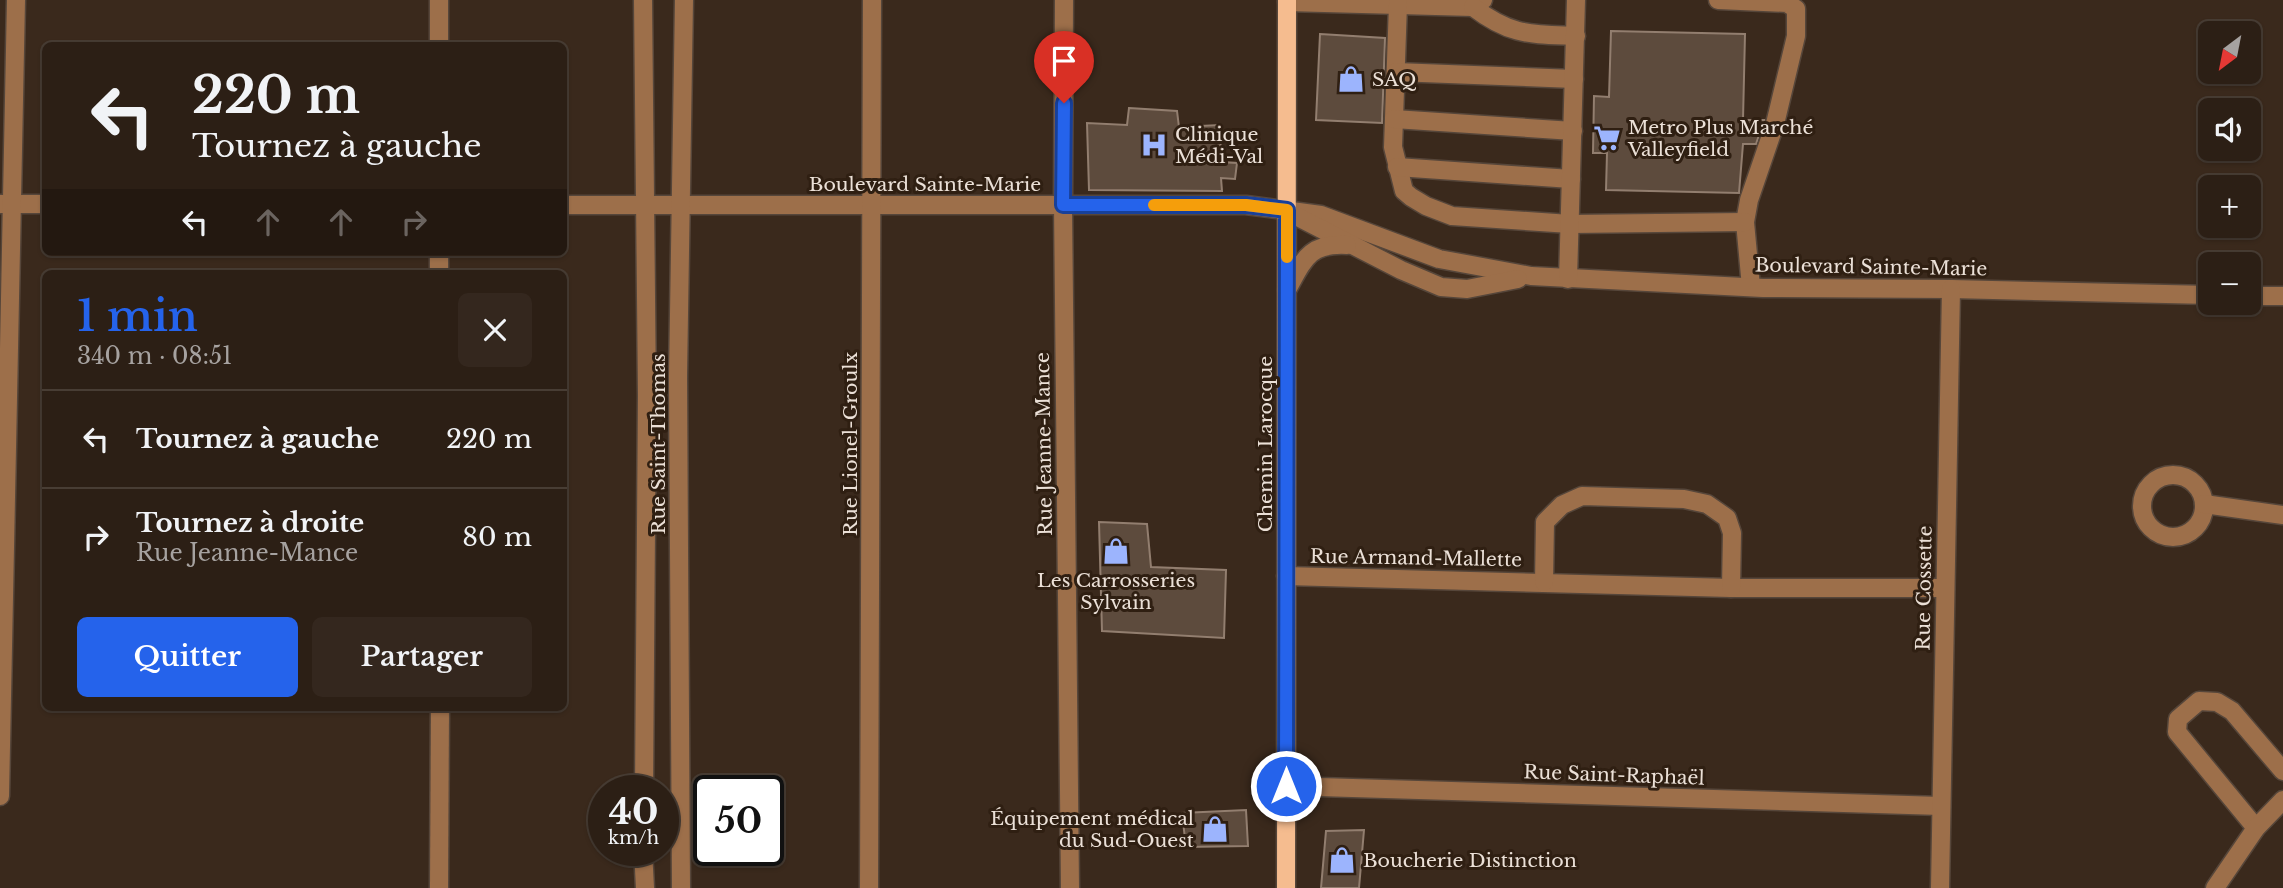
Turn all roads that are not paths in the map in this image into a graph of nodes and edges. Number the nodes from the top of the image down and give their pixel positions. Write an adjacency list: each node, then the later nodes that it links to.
1 (16, 0): 20 (street)
2 (439, 0): 13 (street)
3 (643, 0): 23 (street, Rue Saint-Thomas)
4 (684, 0): 24 (street, Rue Saint-Thomas)
5 (872, 0): 25 (street, Rue Lionel-Groulx)
6 (1065, 0): 26 (street, Rue Jeanne-Mance)
7 (1576, 0): 12 (street)
8 (1718, 0): 28 (street)
9 (1287, 1): 11 (street); 27 (main road, Chemin Larocque)
10 (1478, 3): 11 (street); 12 (street)
11 (1398, 4): 14 (street)
12 (1576, 36): 15 (street)
13 (439, 42)
14 (1396, 72): 15 (street); 16 (street)
15 (1574, 79): 17 (street)
16 (1394, 119): 17 (street); 18 (street)
17 (1573, 131): 19 (street)
18 (1397, 167): 19 (street); 29 (street)
19 (1571, 179): 29 (street)
20 (6, 204): 21 (street); 39 (street)
21 (42, 204)
22 (567, 205): 23 (street, Boulevard Sainte-Marie)
23 (644, 205): 24 (street, Boulevard Sainte-Marie); 48 (street, Rue Saint-Thomas)
24 (681, 205): 25 (street, Boulevard Sainte-Marie); 57 (street, Rue Saint-Thomas)
25 (872, 205): 26 (street, Boulevard Sainte-Marie); 58 (street, Rue Lionel-Groulx)
26 (1063, 205): 27 (street, Boulevard Sainte-Marie); 59 (street, Rue Jeanne-Mance)
27 (1287, 210): 30 (street, Boulevard Sainte-Marie); 31 (street, Boulevard Sainte-Marie); 35 (main road, Chemin Larocque)
28 (1745, 222): 29 (street); 33 (street)
29 (1570, 225): 32 (street)
30 (1352, 245): 31 (street, Boulevard Sainte-Marie); 35 (street)
31 (1531, 276): 32 (street, Boulevard Sainte-Marie)
32 (1567, 279): 33 (street, Boulevard Sainte-Marie)
33 (1751, 287): 34 (street, Boulevard Sainte-Marie)
34 (1951, 289): 36 (street, Boulevard Sainte-Marie); 45 (street, Rue Cossette)
35 (1287, 290): 42 (main road, Chemin Larocque)
36 (2198, 295)
37 (2261, 296): 38 (street)
38 (2283, 296)
39 (3, 502): 50 (street)
40 (2204, 504): 41 (street)
41 (2283, 515)
42 (1286, 576): 43 (street, Rue Armand-Mallette); 49 (main road, Chemin Larocque)
43 (1544, 582): 44 (street, Rue Armand-Mallette); 44 (street, Rue Armand-Mallette)
44 (1731, 588): 45 (street, Rue Armand-Mallette)
45 (1945, 588): 52 (street, Rue Cossette)
46 (440, 711): 55 (street)
47 (2283, 771): 53 (street)
48 (644, 775)
49 (1286, 786): 52 (street, Rue Saint-Raphaël); 60 (main road, Chemin Larocque)
50 (0, 796)
51 (2283, 800): 53 (street)
52 (1941, 806): 61 (street, Rue Cossette)
53 (2256, 828): 62 (street)
54 (644, 866): 56 (street)
55 (439, 888)
56 (645, 888)
57 (681, 888)
58 (869, 888)
59 (1070, 888)
60 (1286, 888)
61 (1940, 888)
62 (2216, 888)

